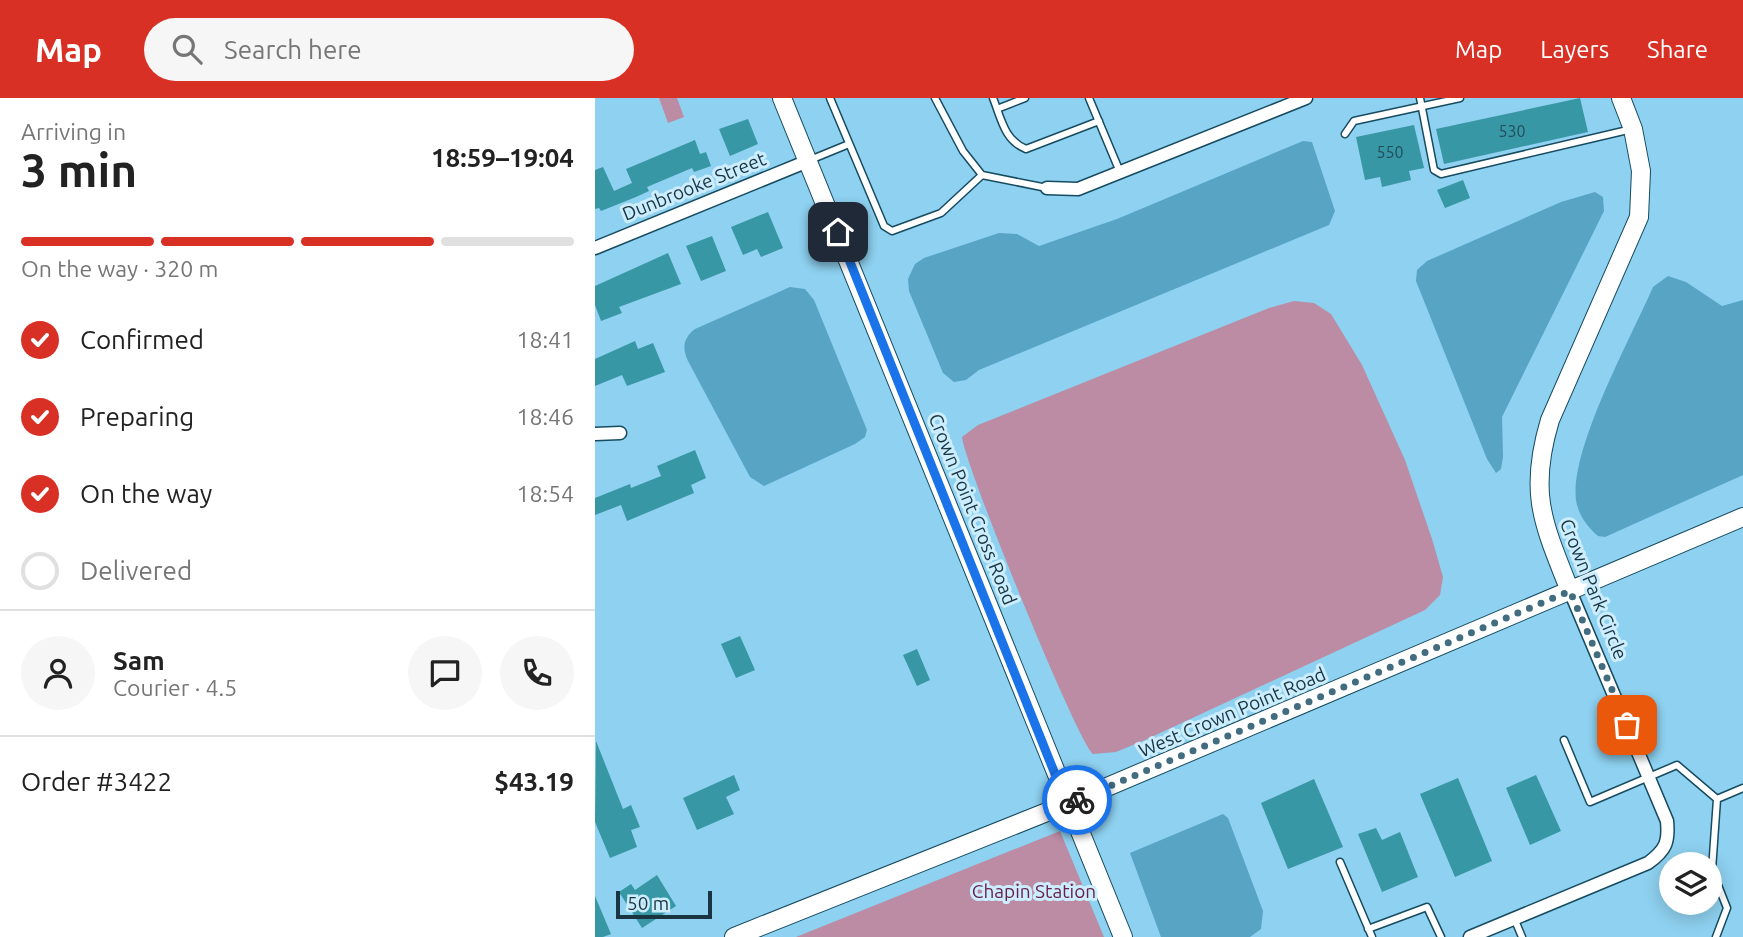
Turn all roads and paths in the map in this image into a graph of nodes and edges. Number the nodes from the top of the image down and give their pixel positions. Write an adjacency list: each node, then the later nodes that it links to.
1 (782, 98): 17 (street, Crown Point Cross Road)
2 (831, 98): 16 (lane)
3 (936, 98): 19 (lane)
4 (993, 98): 12 (lane)
5 (1025, 98): 12 (lane)
6 (1089, 98): 13 (lane)
7 (1306, 98): 18 (street)
8 (1420, 98): 11 (lane)
9 (1460, 98): 11 (lane)
10 (1621, 98): 14 (street, Crown Park Circle)
11 (1421, 107): 14 (lane); 15 (lane)
12 (997, 109): 13 (lane)
13 (1099, 121): 18 (lane)
14 (1633, 129): 25 (street, Crown Park Circle)
15 (1345, 134)
16 (849, 144): 17 (lane); 19 (lane)
17 (808, 161): 21 (street, Dunbrooke Street); 30 (street, Crown Point Cross Road)
18 (1120, 172): 20 (street)
19 (982, 175): 20 (lane)
20 (1047, 188)
21 (595, 248)
22 (620, 433): 23 (street)
23 (595, 434)
24 (1743, 517): 25 (street, West Crown Point Road)
25 (1570, 591): 27 (street, Crown Park Circle); 30 (street, West Crown Point Road)
26 (1564, 740): 27 (lane)
27 (1648, 777): 29 (lane); 32 (street, Crown Park Circle)
28 (1743, 788): 29 (lane)
29 (1717, 799): 40 (lane)
30 (1067, 804): 34 (street, West Crown Point Road); 35 (street, Crown Point Cross Road)
31 (1341, 862): 33 (lane)
32 (1514, 918): 38 (street, Crown Park Circle); 39 (lane)
33 (1368, 929): 36 (lane); 37 (lane)
34 (734, 937)
35 (1123, 937)
36 (1372, 937)
37 (1441, 937)
38 (1470, 937)
39 (1522, 937)
40 (1716, 937)

